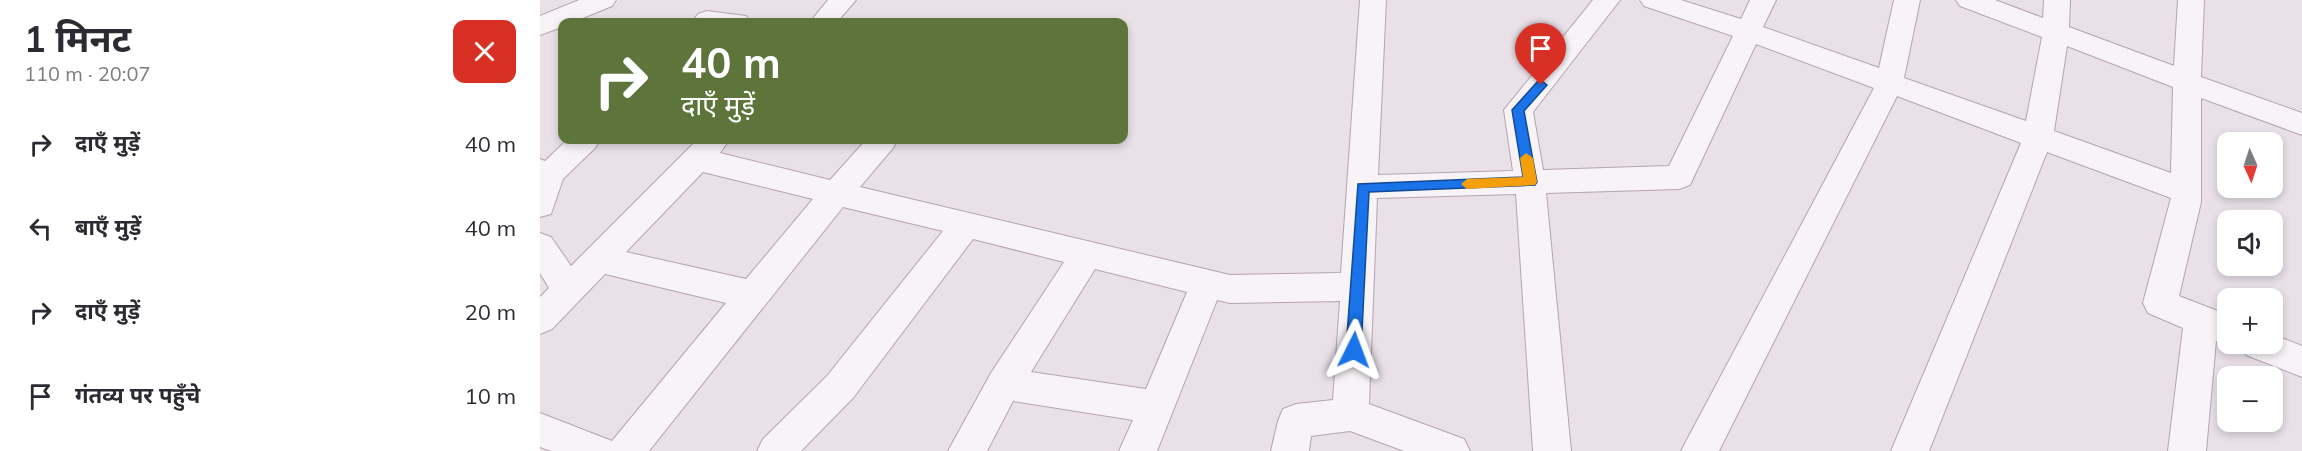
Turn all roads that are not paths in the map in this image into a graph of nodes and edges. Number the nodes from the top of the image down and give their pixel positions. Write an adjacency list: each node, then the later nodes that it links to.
1 (603, 0): 11 (street)
2 (843, 0): 12 (street)
3 (1373, 0): 26 (street)
4 (1607, 0): 25 (street)
5 (1653, 0): 16 (street)
6 (1763, 0): 16 (street)
7 (1907, 0): 18 (street)
8 (1969, 0): 15 (street)
9 (2058, 0): 15 (street)
10 (2191, 0): 17 (street)
11 (559, 18)
12 (826, 18)
13 (558, 19): 14 (street)
14 (540, 26)
15 (2056, 31): 17 (street); 20 (street)
16 (1748, 32): 18 (street); 25 (street)
17 (2187, 84): 19 (street); 27 (street)
18 (1889, 85): 20 (street); 54 (street)
19 (2302, 124)
20 (2038, 138): 27 (street); 55 (street)
21 (580, 144): 24 (street)
22 (879, 144): 28 (street)
23 (706, 149): 28 (street); 33 (street)
24 (545, 172): 29 (street)
25 (1530, 182): 26 (street); 53 (street)
26 (1363, 187): 35 (street)
27 (2186, 191): 39 (street)
28 (836, 193): 30 (street); 37 (street)
29 (540, 205)
30 (967, 225): 32 (street); 48 (street)
31 (540, 246): 36 (street)
32 (1087, 254): 34 (street); 42 (street)
33 (599, 258): 36 (street); 37 (street)
34 (1207, 283): 35 (street); 43 (street)
35 (1357, 287): 44 (street)
36 (568, 291): 38 (street)
37 (753, 295): 47 (street)
38 (540, 319)
39 (2214, 325): 56 (street)
40 (2282, 354): 41 (street)
41 (2302, 362)
42 (1004, 384): 43 (street); 49 (street)
43 (1154, 408): 50 (street)
44 (1350, 414): 51 (street); 52 (street)
45 (540, 430): 46 (street)
46 (598, 451)
47 (626, 451)
48 (776, 451)
49 (967, 451)
50 (1138, 451)
51 (1290, 451)
52 (1451, 451)
53 (1552, 451)
54 (1700, 451)
55 (1910, 451)
56 (2187, 451)

